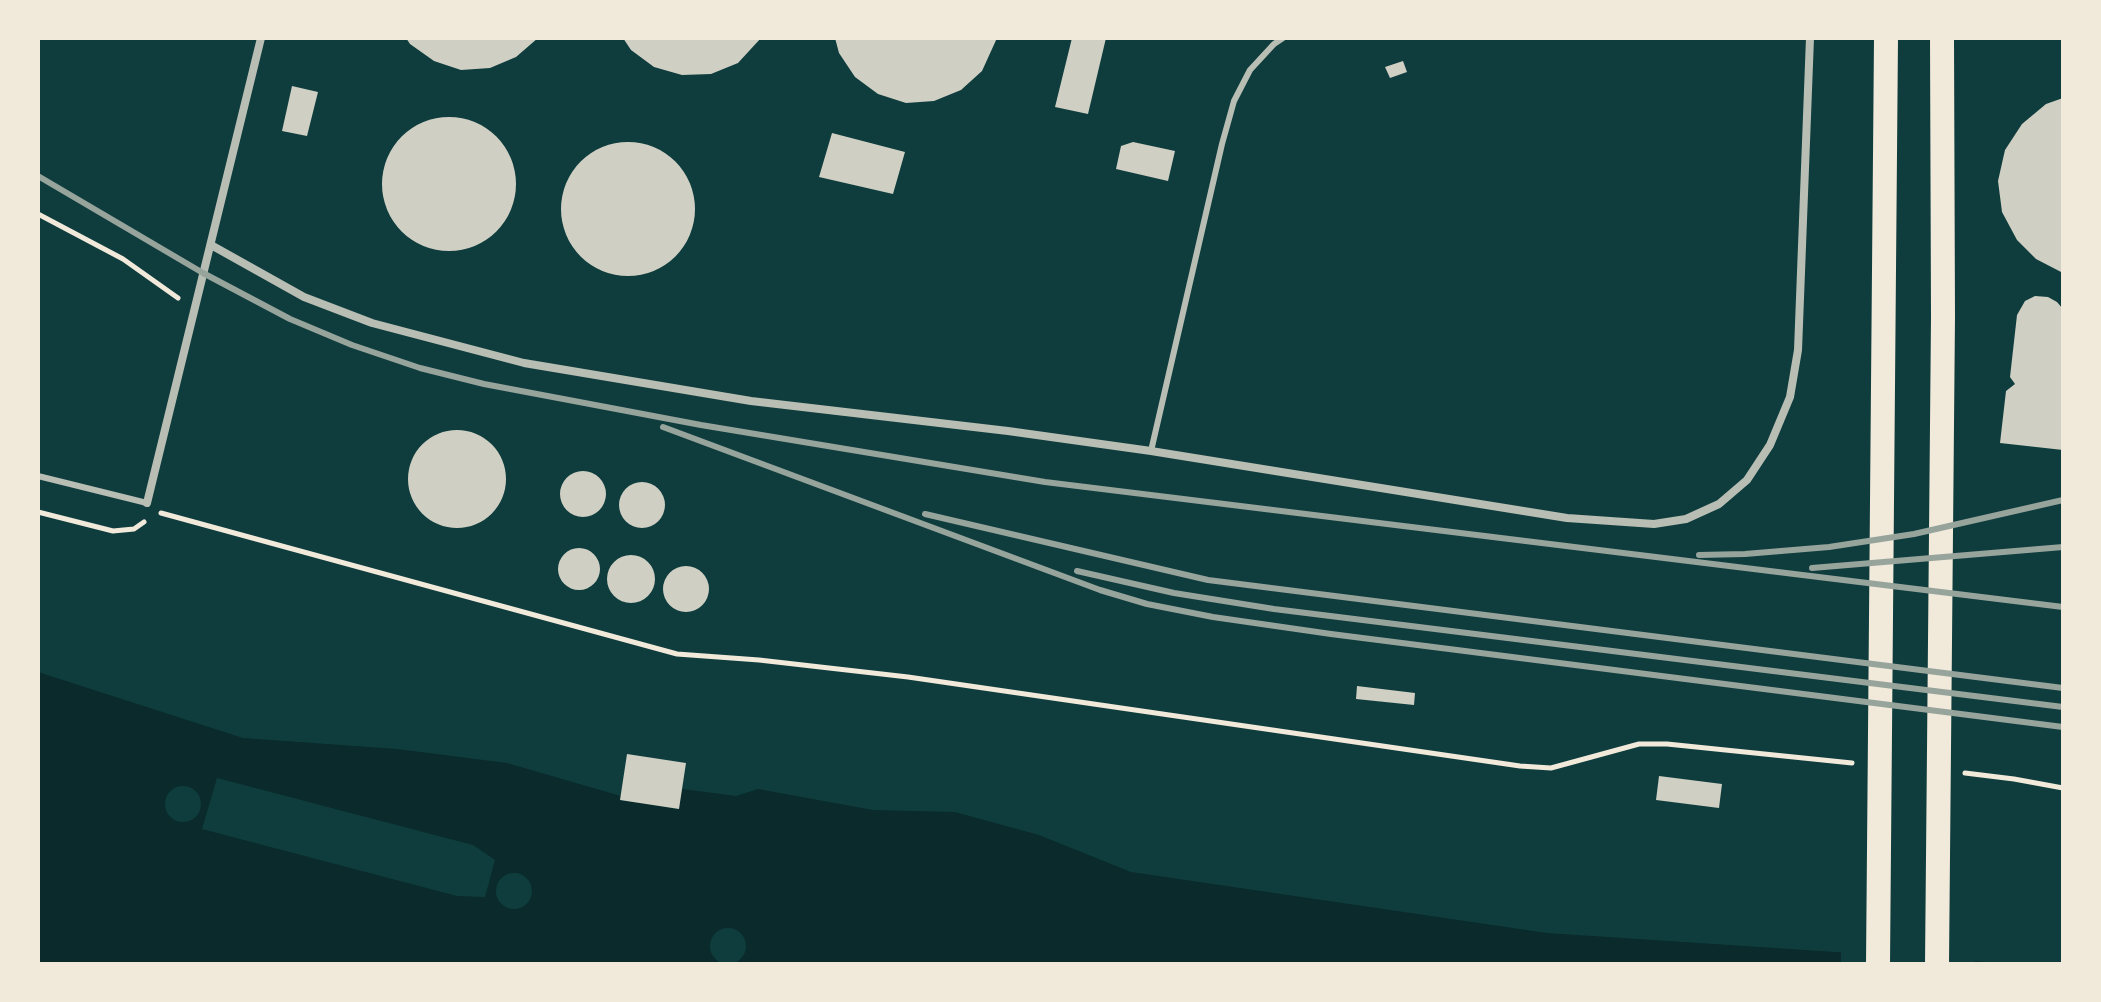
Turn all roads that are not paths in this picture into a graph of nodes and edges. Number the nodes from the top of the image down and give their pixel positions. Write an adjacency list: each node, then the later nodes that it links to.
1 (261, 38): 6 (street)
2 (1283, 38): 7 (lane)
3 (1810, 38): 7 (street)
4 (1886, 38): 10 (highway)
5 (1942, 38): 11 (highway)
6 (211, 245): 7 (street); 9 (street)
7 (1151, 451)
8 (38, 476): 9 (lane)
9 (147, 503)
10 (1878, 964)
11 (1937, 964)

